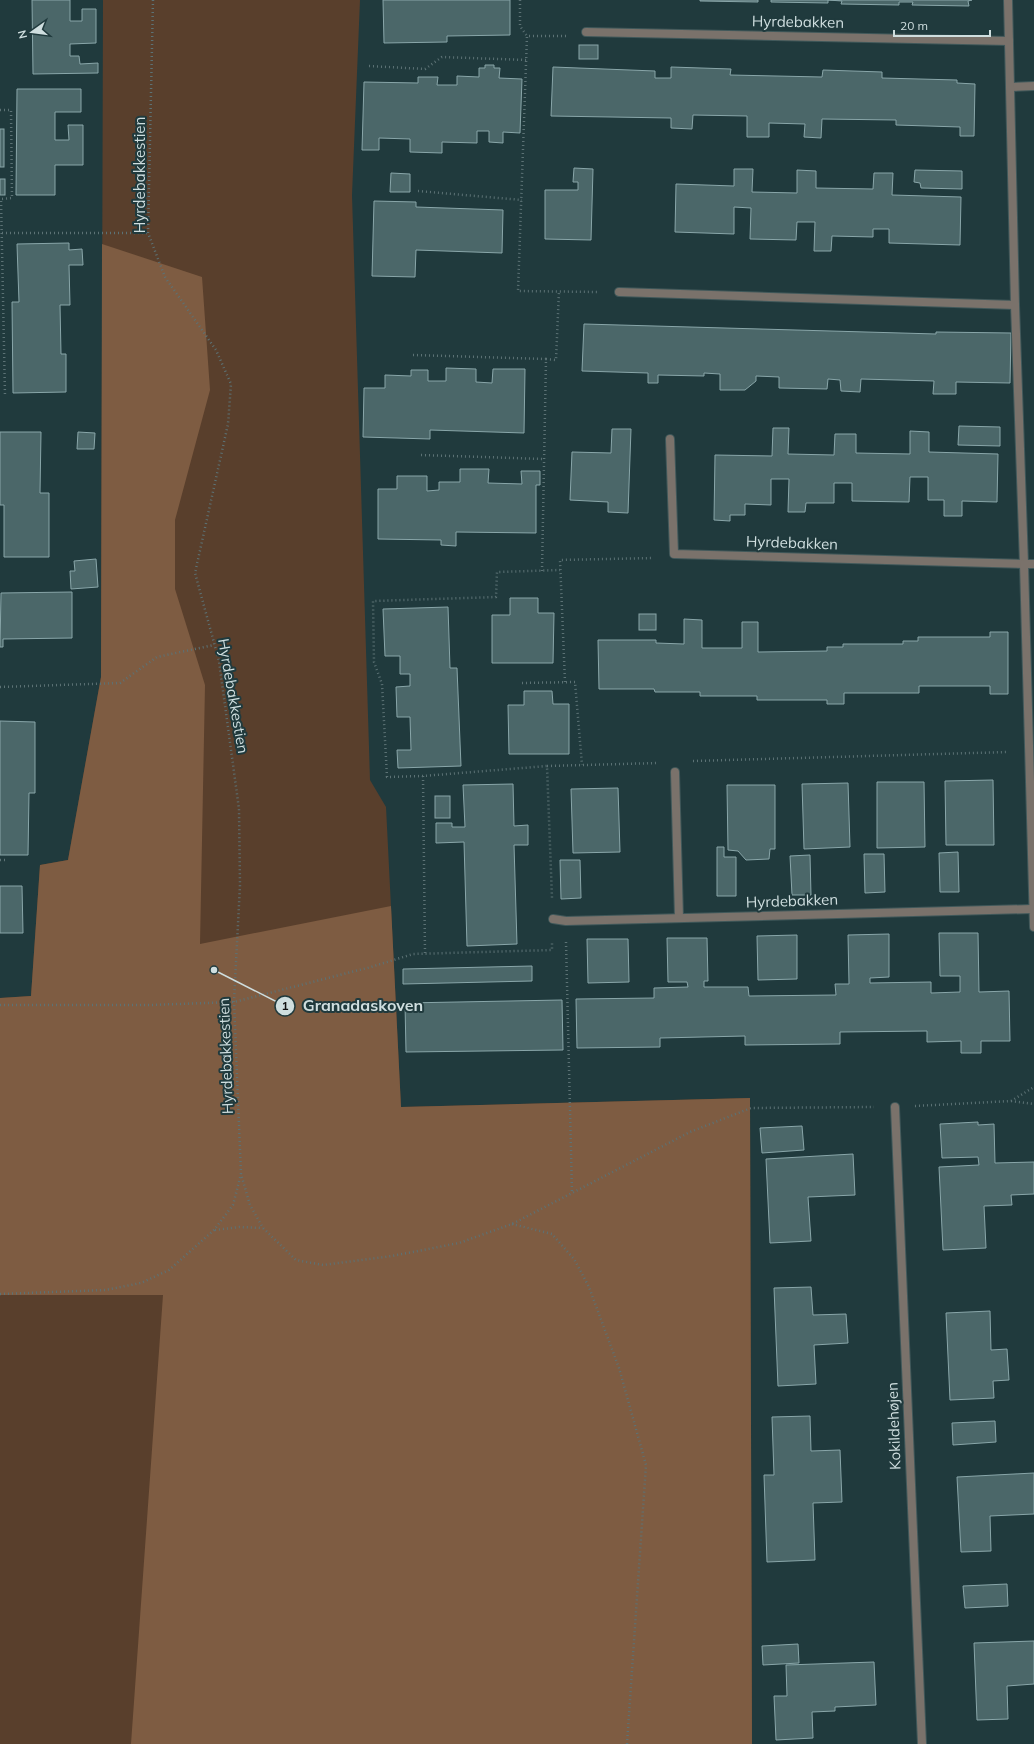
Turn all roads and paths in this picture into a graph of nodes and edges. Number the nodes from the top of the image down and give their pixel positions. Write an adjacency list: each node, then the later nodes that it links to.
1 (153, 0): 15 (path, Hyrdebakkestien)
2 (520, 0): 5 (path)
3 (1008, 0): 6 (street)
4 (586, 32): 5 (path); 6 (street, Hyrdebakken)
5 (527, 36): 7 (path)
6 (1009, 41): 10 (street)
7 (527, 60): 8 (path); 13 (path)
8 (369, 66)
9 (1034, 86): 10 (street)
10 (1010, 87): 19 (street)
11 (0, 110): 14 (path)
12 (418, 191): 13 (path)
13 (522, 200): 17 (path)
14 (2, 233): 15 (path); 16 (path)
15 (148, 233): 31 (path, Hyrdebakkestien)
16 (1, 246): 22 (path)
17 (559, 291): 18 (path); 21 (path)
18 (619, 292): 19 (street)
19 (1015, 305): 27 (street)
20 (413, 355): 21 (path)
21 (546, 359): 25 (path)
22 (5, 396)
23 (670, 439): 26 (street)
24 (421, 455): 25 (path)
25 (544, 459): 30 (path)
26 (674, 554): 27 (street, Hyrdebakken); 29 (path)
27 (1024, 564): 28 (street, Hyrdebakken); 35 (street)
28 (1034, 564)
29 (560, 570): 30 (path); 32 (path)
30 (542, 571): 41 (path)
31 (214, 645): 34 (path); 50 (path, Hyrdebakkestien)
32 (565, 682): 33 (path); 38 (path)
33 (522, 683)
34 (0, 687)
35 (1028, 751): 37 (path); 44 (street)
36 (659, 762): 38 (path)
37 (690, 762)
38 (582, 765): 39 (path)
39 (547, 766): 41 (path); 46 (path)
40 (675, 772): 45 (street)
41 (423, 776): 48 (path)
42 (0, 860): 43 (path)
43 (8, 860)
44 (1032, 909): 45 (street, Hyrdebakken); 47 (street)
45 (679, 918): 46 (street, Hyrdebakken)
46 (553, 920): 48 (path)
47 (1034, 928)
48 (425, 953): 50 (path)
49 (566, 953): 57 (path)
50 (234, 1002): 51 (path); 56 (path, Hyrdebakkestien)
51 (0, 1005)
52 (1034, 1087): 53 (path)
53 (1011, 1101): 54 (path); 55 (path)
54 (1034, 1104)
55 (895, 1107): 57 (path); 63 (street, Kokildehøjen)
56 (242, 1174): 59 (path, Hyrdebakkestien); 60 (path)
57 (572, 1193): 58 (path)
58 (512, 1224): 59 (path, Hyrdebakkestien); 62 (path)
59 (263, 1228): 60 (path)
60 (214, 1230): 61 (path)
61 (0, 1294)
62 (627, 1744)
63 (922, 1744)

